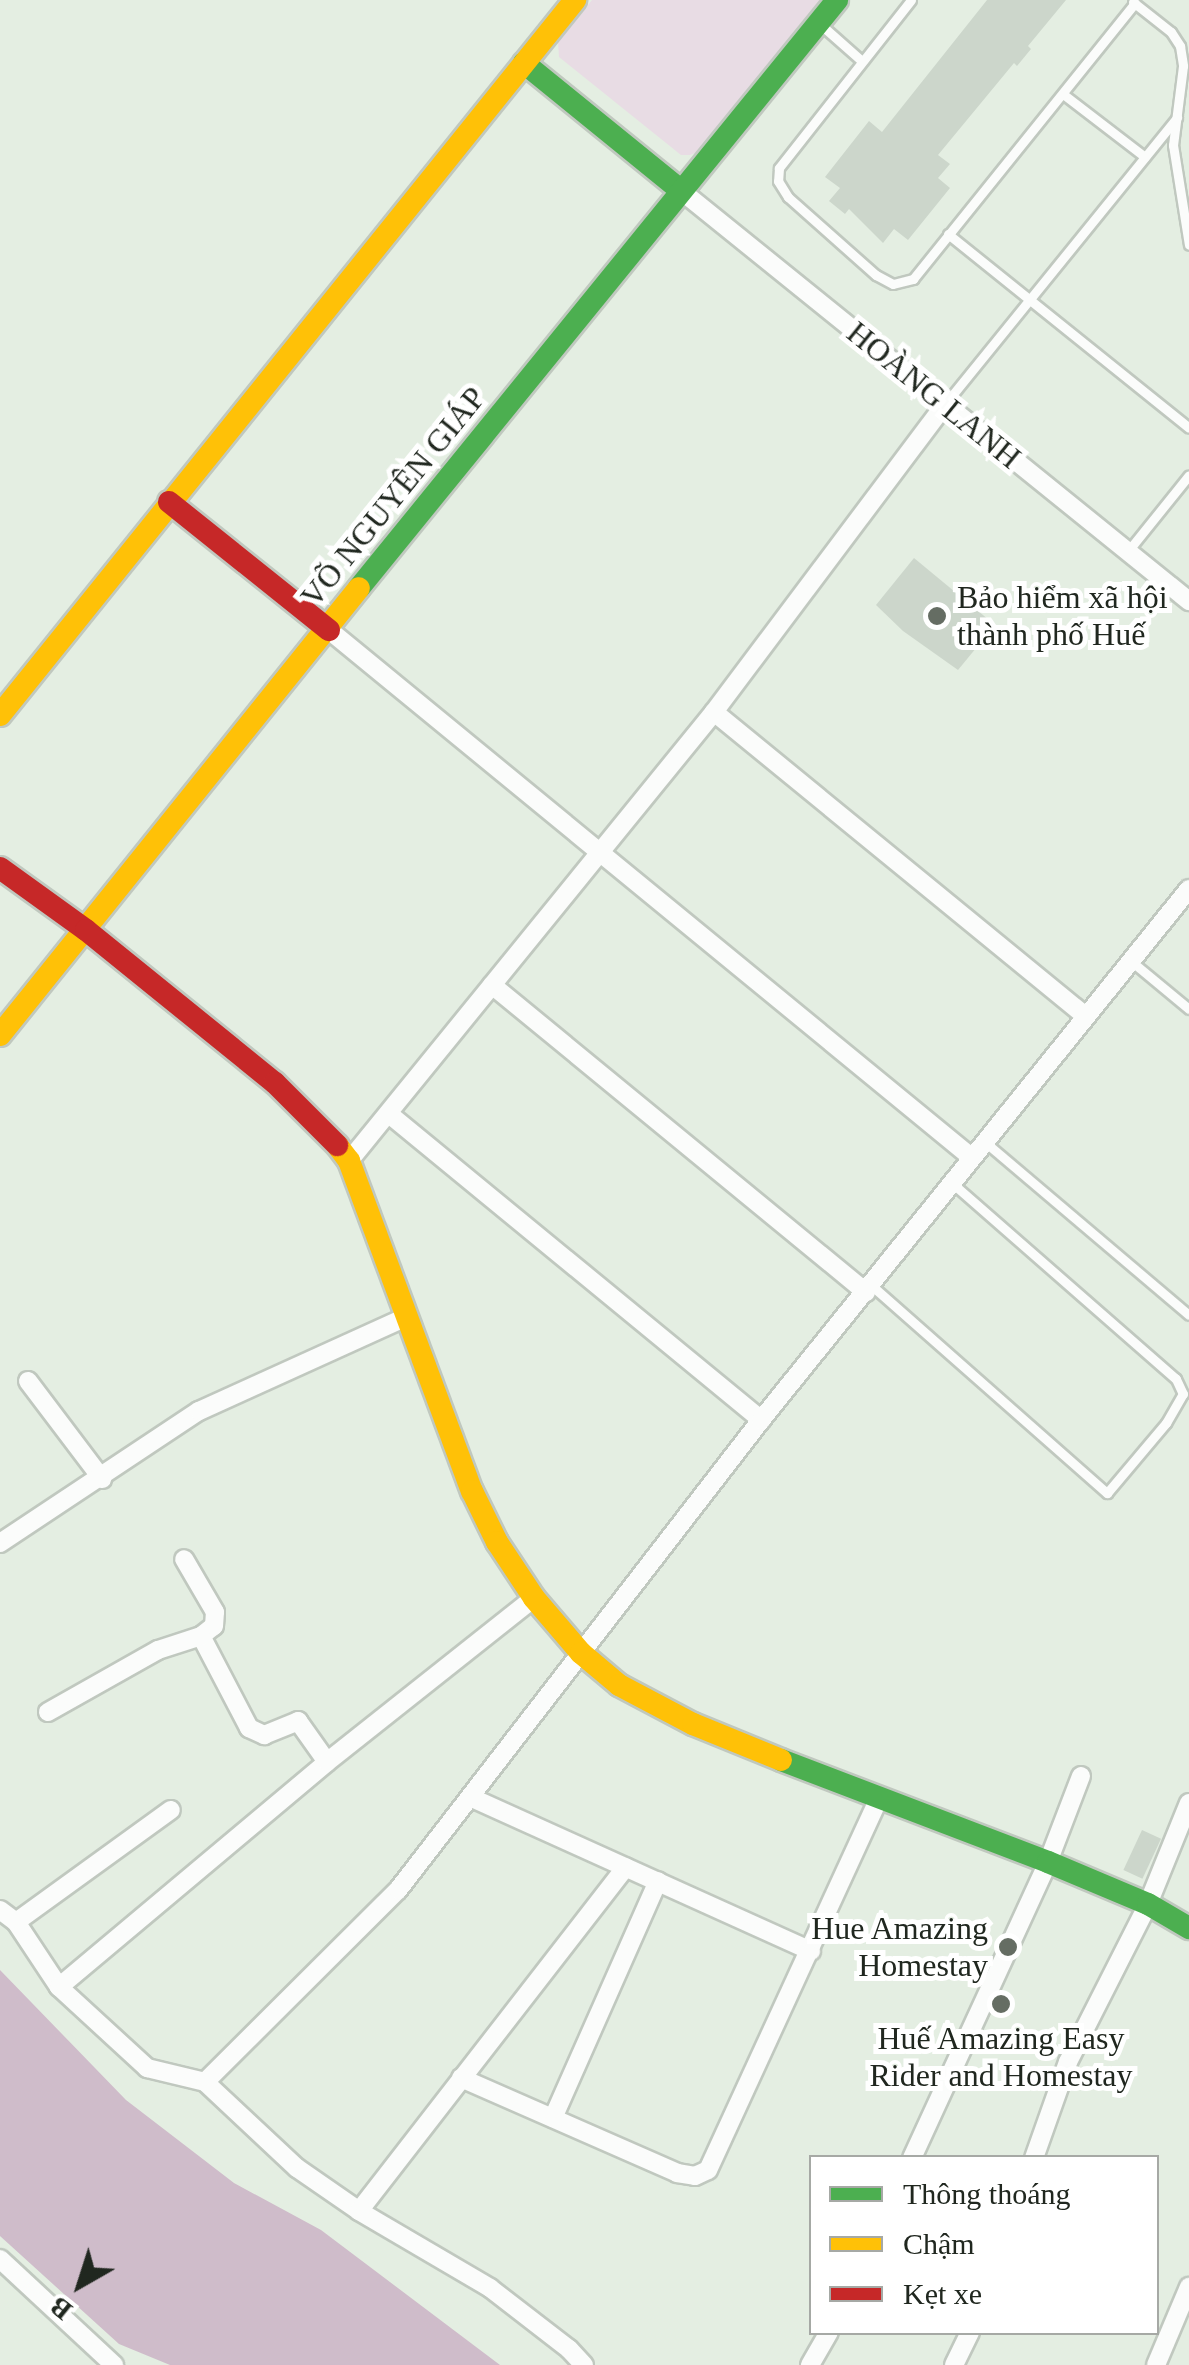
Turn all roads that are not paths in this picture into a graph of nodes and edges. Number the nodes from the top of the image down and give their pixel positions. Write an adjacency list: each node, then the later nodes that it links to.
1 (575, 0): 7 (street)
2 (837, 0): 5 (street, VÕ NGUYÊN GIÁP)
3 (911, 0): 6 (lane)
4 (1133, 2): 8 (lane); 9 (lane)
5 (818, 22): 6 (lane); 11 (street, VÕ NGUYÊN GIÁP)
6 (862, 61): 12 (lane)
7 (524, 62): 11 (street); 18 (street)
8 (1062, 94): 10 (lane); 12 (lane)
9 (1177, 117): 10 (lane); 13 (lane)
10 (1145, 157): 14 (lane)
11 (679, 189): 15 (street, HOÀNG LANH); 21 (street, VÕ NGUYÊN GIÁP)
12 (948, 234): 14 (lane)
13 (1189, 245)
14 (1030, 300): 15 (lane); 16 (lane)
15 (945, 404): 19 (street, HOÀNG LANH); 22 (street)
16 (1189, 428)
17 (1189, 475): 19 (lane)
18 (169, 502): 21 (street); 23 (street)
19 (1128, 552): 20 (street, HOÀNG LANH)
20 (1189, 601)
21 (328, 630): 24 (street); 27 (street, VÕ NGUYÊN GIÁP)
22 (714, 712): 24 (street); 31 (street)
23 (0, 715)
24 (600, 852): 29 (street); 35 (street)
25 (0, 868): 27 (street)
26 (1189, 888): 28 (street)
27 (86, 930): 32 (street, VÕ NGUYÊN GIÁP); 36 (street)
28 (1130, 961): 30 (lane); 31 (street)
29 (492, 986): 33 (street); 38 (street)
30 (1189, 1009)
31 (1086, 1016): 34 (street)
32 (0, 1035)
33 (388, 1114): 36 (street); 42 (street)
34 (984, 1141): 35 (street); 39 (lane)
35 (971, 1158): 37 (street)
36 (348, 1161): 40 (street)
37 (951, 1182): 38 (street); 38 (lane)
38 (869, 1288): 42 (street)
39 (1189, 1314)
40 (406, 1317): 43 (street); 46 (street)
41 (28, 1381): 43 (street)
42 (761, 1420): 48 (street)
43 (102, 1479): 44 (street)
44 (0, 1543)
45 (184, 1559): 47 (street)
46 (534, 1598): 48 (street); 50 (street)
47 (201, 1636): 49 (street); 50 (street)
48 (581, 1653): 52 (street); 53 (street)
49 (48, 1712)
50 (327, 1762): 63 (street)
51 (1081, 1776): 56 (street)
52 (472, 1798): 57 (street); 65 (street)
53 (878, 1800): 56 (street); 62 (street)
54 (1189, 1803): 59 (street)
55 (171, 1810): 60 (street)
56 (1048, 1862): 59 (street); 67 (street)
57 (626, 1866): 58 (street); 64 (street)
58 (658, 1881): 62 (street); 66 (street)
59 (1148, 1904): 61 (street); 68 (street)
60 (8, 1916): 63 (street)
61 (1189, 1928)
62 (811, 1950): 66 (street)
63 (59, 1987): 65 (street)
64 (461, 2078): 66 (street); 69 (street)
65 (204, 2082): 69 (street)
66 (553, 2118)
67 (913, 2155)
68 (1035, 2155)
69 (358, 2212): 75 (street)
70 (3, 2266): 74 (street)
71 (1189, 2287): 78 (street)
72 (827, 2335): 76 (street)
73 (969, 2335): 77 (street)
74 (114, 2365)
75 (584, 2365)
76 (810, 2365)
77 (954, 2365)
78 (1156, 2365)

